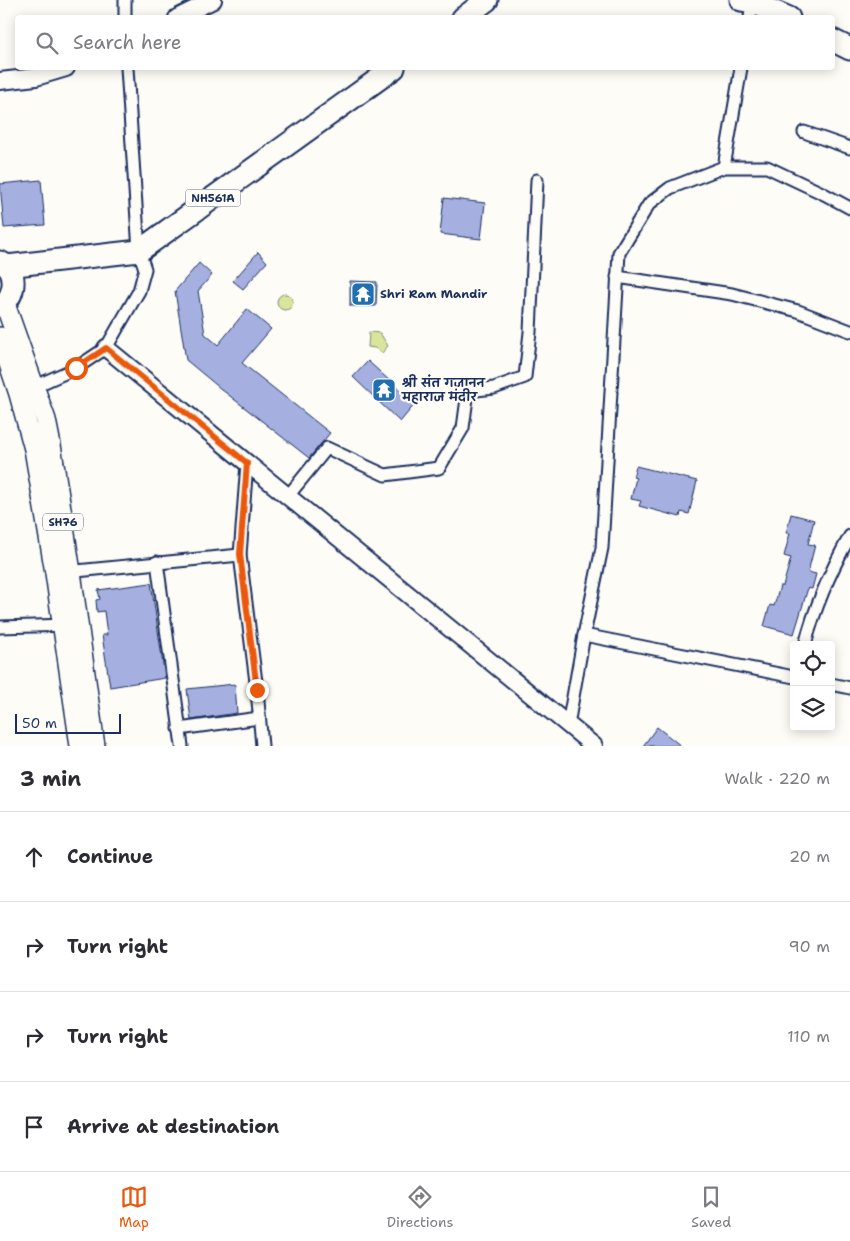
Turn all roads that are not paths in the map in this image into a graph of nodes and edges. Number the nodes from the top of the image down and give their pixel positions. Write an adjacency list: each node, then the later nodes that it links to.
1 (125, 0): 5 (street)
2 (213, 0): 6 (street)
3 (487, 0): 7 (highway)
4 (748, 7): 8 (highway)
5 (125, 15)
6 (183, 15)
7 (467, 15)
8 (778, 15)
9 (835, 42): 10 (highway)
10 (850, 49)
11 (59, 70): 15 (street)
12 (127, 70): 21 (street)
13 (391, 70): 21 (highway, NH561A)
14 (741, 70): 18 (street)
15 (0, 81)
16 (804, 132): 17 (street)
17 (850, 148)
18 (724, 167): 20 (street); 23 (street)
19 (537, 180): 30 (street)
20 (850, 208)
21 (139, 251): 22 (highway, NH561A); 27 (street)
22 (4, 264): 24 (highway, NH561A)
23 (618, 277): 25 (street); 37 (street)
24 (2, 305): 28 (main road, SH76)
25 (850, 331)
26 (0, 336): 28 (main road, SH76)
27 (106, 348): 28 (street); 29 (street)
28 (26, 390): 34 (main road, SH76)
29 (247, 463): 30 (street); 32 (street)
30 (288, 496): 43 (street)
31 (850, 536): 38 (street)
32 (240, 554): 33 (street); 42 (street)
33 (157, 562): 34 (street); 44 (street)
34 (63, 572): 35 (main road, SH76)
35 (71, 625): 36 (street); 45 (main road, SH76); 46 (main road, SH76)
36 (0, 627)
37 (584, 635): 39 (street); 43 (street)
38 (806, 641)
39 (790, 676)
40 (835, 685): 41 (street)
41 (850, 688)
42 (260, 718): 44 (street); 48 (street)
43 (568, 725): 49 (street)
44 (179, 729): 47 (street)
45 (80, 746)
46 (95, 746)
47 (182, 746)
48 (262, 746)
49 (594, 746)

